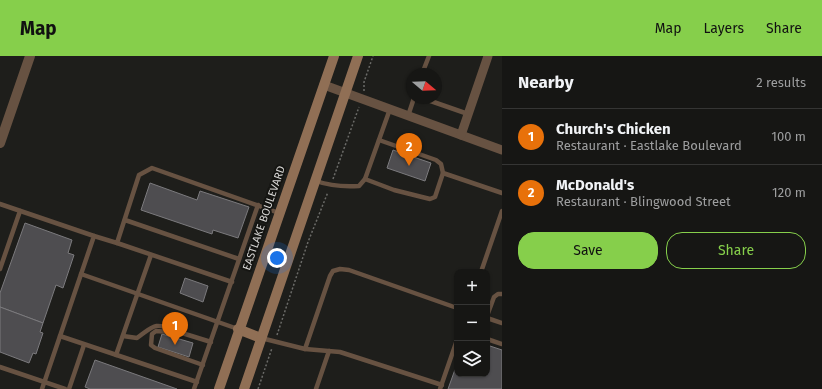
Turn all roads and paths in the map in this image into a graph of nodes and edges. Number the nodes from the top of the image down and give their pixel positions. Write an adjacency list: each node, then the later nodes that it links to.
1 (30, 56): 19 (street)
2 (334, 56): 8 (main road, EASTLAKE BOULEVARD)
3 (358, 56): 10 (main road)
4 (373, 56): 9 (path)
5 (428, 56): 7 (lane)
6 (488, 56): 15 (street)
7 (424, 68)
8 (324, 86): 10 (street); 30 (main road, EASTLAKE BOULEVARD)
9 (364, 92)
10 (345, 94): 14 (street); 23 (main road)
11 (412, 104): 16 (lane)
12 (439, 104): 15 (lane)
13 (359, 108): 24 (path)
14 (390, 110): 16 (street); 18 (lane)
15 (468, 114): 17 (street)
16 (408, 116): 17 (street)
17 (461, 135): 20 (street)
18 (379, 140): 21 (lane); 22 (lane)
19 (0, 143)
20 (502, 150)
21 (443, 173): 22 (lane); 25 (lane)
22 (365, 179): 24 (lane)
23 (316, 181): 24 (lane); 51 (main road)
24 (330, 186): 53 (path)
25 (502, 193)
26 (0, 204): 28 (lane)
27 (258, 205): 30 (lane); 31 (lane); 35 (lane)
28 (20, 211): 32 (lane); 36 (lane)
29 (502, 211): 37 (lane)
30 (278, 213): 47 (main road, EASTLAKE BOULEVARD)
31 (125, 220): 33 (lane); 35 (lane)
32 (94, 236): 33 (lane); 38 (lane)
33 (117, 244): 34 (lane)
34 (151, 255): 39 (lane); 40 (lane)
35 (239, 259): 39 (lane)
36 (0, 269)
37 (482, 269)
38 (81, 274): 40 (lane); 49 (lane)
39 (232, 282): 45 (lane)
40 (137, 294): 45 (lane); 50 (lane)
41 (502, 294): 43 (lane)
42 (454, 307): 58 (lane)
43 (490, 308)
44 (490, 318): 46 (lane)
45 (218, 322): 47 (lane); 55 (lane)
46 (502, 323)
47 (238, 329): 51 (main road); 70 (main road, EASTLAKE BOULEVARD)
48 (183, 333): 50 (lane); 55 (lane); 61 (lane)
49 (60, 336): 57 (lane); 63 (lane)
50 (123, 336): 60 (lane)
51 (261, 338): 53 (lane); 71 (main road)
52 (490, 340): 56 (lane)
53 (275, 341): 58 (lane); 72 (path)
54 (457, 341): 65 (lane)
55 (211, 342): 61 (lane)
56 (502, 344)
57 (84, 345): 60 (lane); 68 (lane)
58 (305, 349): 59 (lane)
59 (330, 351): 65 (lane); 73 (lane)
60 (116, 355): 64 (lane)
61 (203, 365): 64 (lane)
62 (0, 368): 63 (lane)
63 (44, 382): 66 (lane); 67 (lane)
64 (197, 382): 69 (lane)
65 (441, 387)
66 (42, 389)
67 (65, 389)
68 (68, 389)
69 (194, 389)
70 (219, 389)
71 (244, 389)
72 (258, 389)
73 (316, 389)

